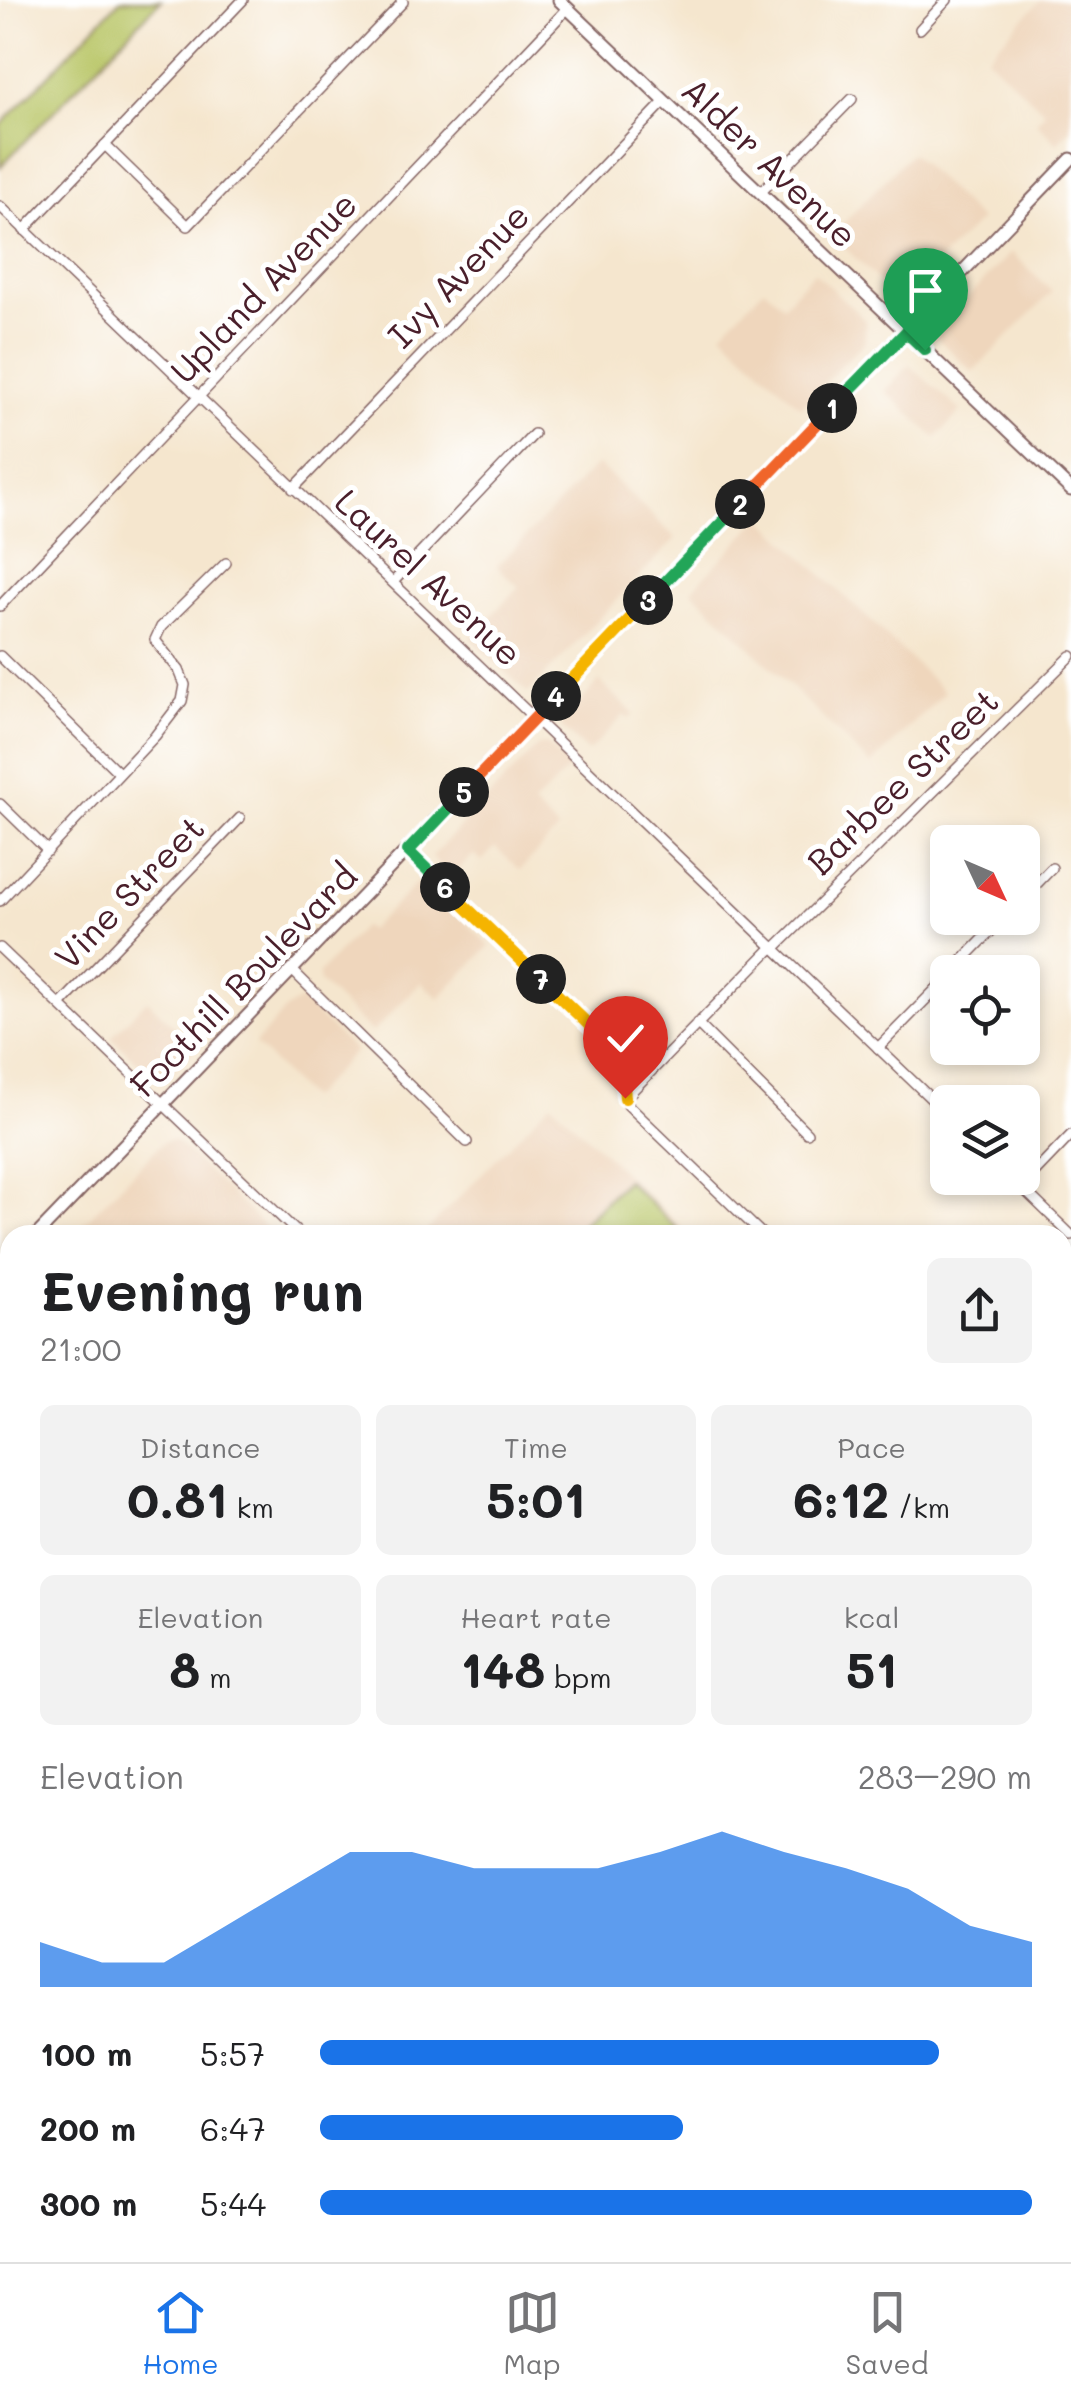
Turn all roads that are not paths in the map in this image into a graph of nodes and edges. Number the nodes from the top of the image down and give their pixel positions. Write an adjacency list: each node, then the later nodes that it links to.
1 (243, 0): 8 (street)
2 (401, 0): 8 (street)
3 (947, 0): 5 (street)
4 (564, 4): 7 (main road, Alder Avenue); 14 (street, Upland Avenue)
5 (920, 29)
6 (852, 99): 10 (street)
7 (665, 101): 10 (main road, Alder Avenue); 16 (street, Ivy Avenue)
8 (105, 145): 12 (street)
9 (1071, 159): 13 (main road, Foothill Boulevard)
10 (760, 193): 13 (main road, Alder Avenue)
11 (0, 206): 12 (street, Laurel Avenue)
12 (24, 230): 14 (street, Laurel Avenue)
13 (906, 332): 17 (main road, Alder Avenue); 23 (main road, Foothill Boulevard)
14 (198, 398): 16 (street, Laurel Avenue); 20 (street, Upland Avenue)
15 (534, 434): 19 (street)
16 (293, 489): 19 (street, Laurel Avenue)
17 (1071, 490)
18 (226, 563): 24 (street)
19 (393, 582): 23 (street, Laurel Avenue)
20 (0, 606)
21 (0, 656): 24 (street)
22 (1071, 656): 34 (street, Barbee Street)
23 (536, 718): 28 (main road, Foothill Boulevard); 34 (street, Laurel Avenue)
24 (119, 773): 27 (street)
25 (0, 804): 27 (street)
26 (240, 818): 38 (street, Vine Street)
27 (48, 850): 31 (street)
28 (408, 851): 36 (main road, Foothill Boulevard); 41 (street)
29 (1052, 868): 30 (street)
30 (1040, 880)
31 (0, 901)
32 (988, 935): 35 (street)
33 (0, 948): 38 (street)
34 (774, 948): 39 (street, Barbee Street); 40 (street, Laurel Avenue)
35 (968, 955)
36 (292, 970): 43 (main road, Foothill Boulevard); 46 (street)
37 (930, 995): 40 (street)
38 (60, 1006): 43 (street)
39 (697, 1023): 41 (street, Barbee Street); 44 (street)
40 (878, 1048): 42 (street, Laurel Avenue)
41 (625, 1098): 51 (street)
42 (930, 1098)
43 (163, 1104): 49 (main road, Foothill Boulevard); 50 (street)
44 (807, 1133)
45 (1071, 1135): 47 (street)
46 (466, 1142)
47 (1040, 1167)
48 (1030, 1195): 52 (street)
49 (47, 1225)
50 (290, 1225)
51 (752, 1225)
52 (1061, 1225)

